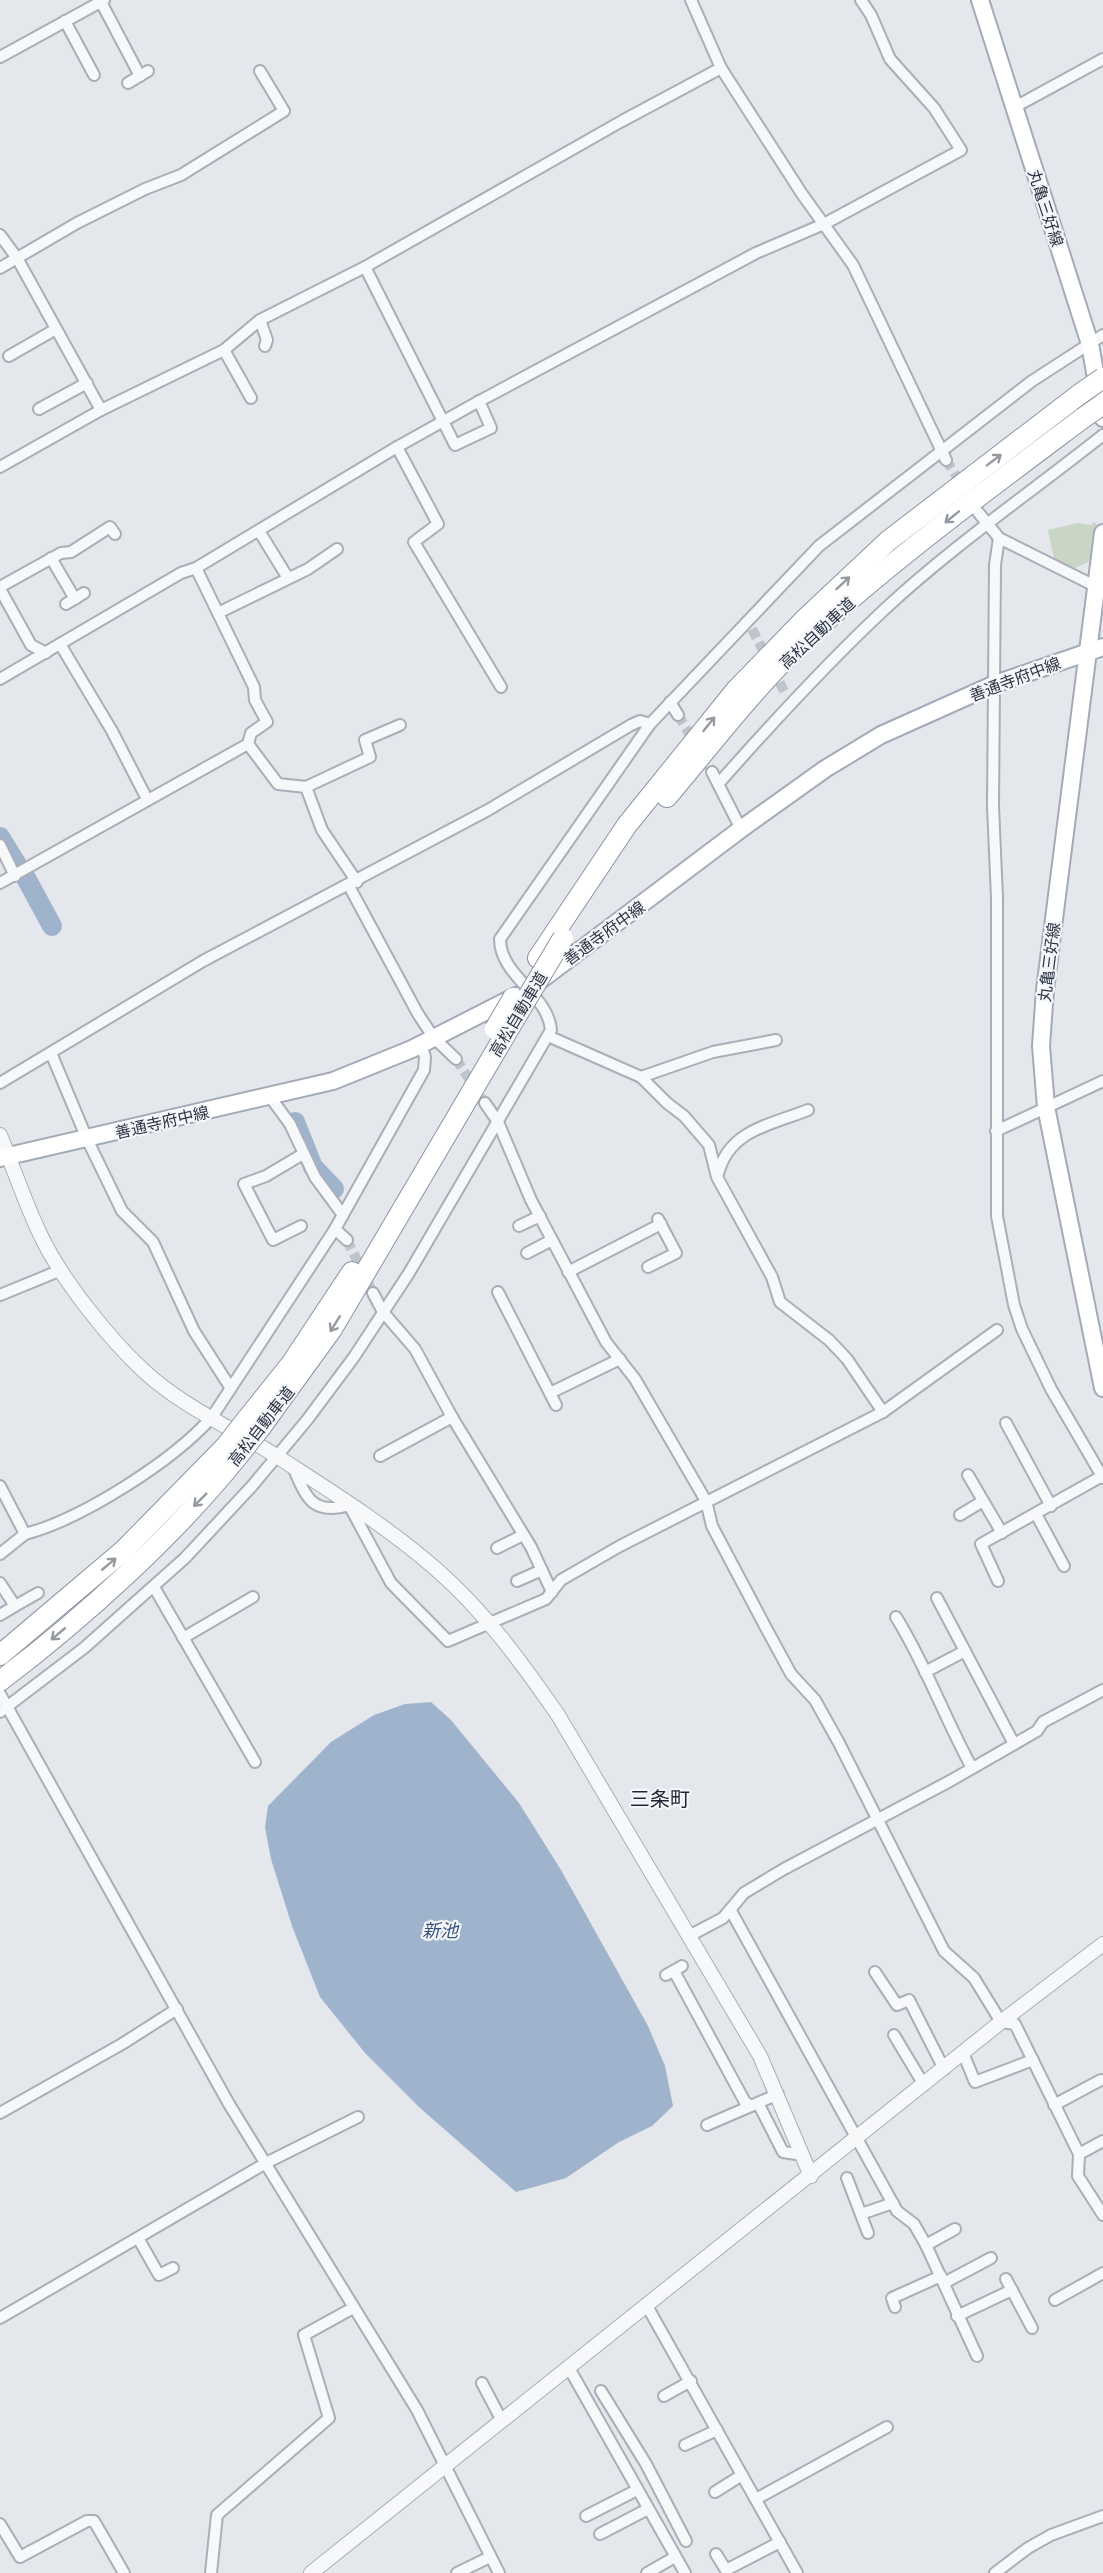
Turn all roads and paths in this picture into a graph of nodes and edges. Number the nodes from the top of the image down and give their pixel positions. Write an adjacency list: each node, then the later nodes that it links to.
1 (691, 0): 9 (street)
2 (861, 0): 14 (street)
3 (980, 0): 13 (main road, 丸亀三好線)
4 (102, 1): 5 (street); 12 (street)
5 (83, 5): 6 (street)
6 (65, 21): 7 (street); 11 (street)
7 (0, 57)
8 (1103, 59): 13 (street)
9 (721, 68): 14 (street); 17 (street)
10 (260, 71): 16 (street)
11 (94, 75)
12 (128, 83)
13 (1013, 108): 21 (main road, 丸亀三好線)
14 (824, 224): 28 (street); 36 (street)
15 (0, 235): 16 (street)
16 (17, 258): 18 (street); 20 (street)
17 (365, 267): 19 (street); 33 (street)
18 (0, 268)
19 (260, 320): 22 (street); 23 (street)
20 (56, 329): 24 (street); 26 (street)
21 (1096, 340): 32 (main road, 丸亀三好線); 36 (street)
22 (265, 346)
23 (224, 350): 27 (street); 31 (street)
24 (9, 356)
25 (1103, 378): 116 (highway, 高松自動車道, one-way to 25, bridge)
26 (87, 383): 30 (street); 31 (street)
27 (250, 398)
28 (479, 401): 33 (street); 33 (street)
29 (1103, 404): 116 (highway, 高松自動車道, one-way to 116, bridge)
30 (39, 409)
31 (101, 410): 37 (street)
32 (1103, 418)
33 (443, 421): 35 (street)
34 (1103, 435): 39 (street)
35 (396, 447): 40 (street); 57 (street)
36 (944, 455): 58 (street)
37 (0, 467)
38 (978, 512): 39 (street)
39 (986, 524): 43 (street); 64 (street)
40 (259, 531): 46 (street); 47 (street)
41 (1103, 533): 48 (main road, 丸亀三好線)
42 (115, 534): 45 (street)
43 (999, 538): 48 (street); 56 (street)
44 (337, 549): 47 (street)
45 (51, 558): 49 (street); 50 (street)
46 (196, 568): 51 (street); 52 (street)
47 (288, 578): 51 (street)
48 (1095, 586): 53 (main road, 丸亀三好線)
49 (0, 588): 54 (street)
50 (75, 599)
51 (218, 613): 62 (street)
52 (60, 644): 54 (street); 66 (street)
53 (1095, 650): 56 (main road, 善通寺府中線); 83 (main road, 丸亀三好線)
54 (46, 653): 55 (street)
55 (0, 679)
56 (995, 684): 67 (main road, 善通寺府中線); 86 (street)
57 (501, 687)
58 (670, 702): 59 (street); 60 (street)
59 (678, 715)
60 (650, 724): 71 (street); 72 (street)
61 (400, 725): 65 (street)
62 (248, 744): 65 (street); 66 (street)
63 (712, 772): 64 (street)
64 (720, 783): 67 (street)
65 (306, 787): 71 (street)
66 (147, 799): 69 (street)
67 (741, 829): 72 (main road, 善通寺府中線)
68 (0, 845): 69 (street)
69 (15, 876): 70 (street)
70 (0, 883)
71 (353, 884): 75 (street); 76 (street)
72 (527, 989): 73 (street); 75 (main road, 善通寺府中線)
73 (548, 1036): 78 (street); 85 (street)
74 (776, 1040): 78 (street)
75 (427, 1041): 77 (street); 81 (main road, 善通寺府中線); 92 (street)
76 (51, 1053): 80 (street); 88 (street)
77 (456, 1059)
78 (641, 1077): 91 (street)
79 (1103, 1081): 83 (street)
80 (0, 1083)
81 (271, 1098): 88 (main road, 善通寺府中線); 89 (street)
82 (485, 1103): 85 (street)
83 (1046, 1107): 86 (street); 110 (main road, 丸亀三好線)
84 (808, 1110): 91 (street)
85 (498, 1122): 93 (street); 106 (street)
86 (996, 1131): 123 (street)
87 (0, 1135): 90 (street)
88 (87, 1139): 90 (main road, 善通寺府中線); 109 (street)
89 (303, 1154): 92 (street); 94 (street)
90 (4, 1157): 101 (street)
91 (717, 1177): 113 (street)
92 (343, 1215): 96 (street)
93 (540, 1216): 95 (street); 98 (street)
94 (301, 1226)
95 (519, 1226)
96 (335, 1229): 97 (street); 109 (street)
97 (347, 1240)
98 (552, 1240): 99 (street); 102 (street)
99 (527, 1253)
100 (648, 1267): 102 (street)
101 (61, 1270): 105 (street); 114 (street)
102 (568, 1272): 108 (street)
103 (498, 1292): 111 (street)
104 (373, 1293): 106 (street)
105 (0, 1295)
106 (383, 1312): 115 (street); 119 (street)
107 (997, 1330): 113 (street)
108 (620, 1359): 111 (street); 125 (street)
109 (230, 1387): 114 (street)
110 (1103, 1388)
111 (550, 1393): 112 (street)
112 (556, 1405)
113 (883, 1412): 125 (street)
114 (212, 1417): 119 (street); 132 (street)
115 (452, 1417): 120 (street); 133 (street)
116 (254, 1423): 118 (highway, 高松自動車道, bridge)
117 (1006, 1424): 128 (street)
118 (232, 1451): 153 (highway, 高松自動車道, one-way to 118); 156 (highway, 高松自動車道, one-way to 156)
119 (275, 1455): 121 (street); 141 (street)
120 (380, 1456)
121 (293, 1467): 127 (street); 127 (street)
122 (968, 1475): 126 (street)
123 (1102, 1477): 128 (street)
124 (0, 1486): 132 (street)
125 (706, 1501): 142 (street); 163 (street)
126 (983, 1502): 130 (street); 131 (street)
127 (349, 1505): 149 (street); 149 (street)
128 (1051, 1506): 129 (street)
129 (1036, 1514): 131 (street); 136 (street)
130 (960, 1515)
131 (1002, 1533): 139 (street)
132 (25, 1534): 135 (street)
133 (523, 1535): 134 (street); 137 (street)
134 (497, 1548)
135 (0, 1554)
136 (1064, 1566)
137 (542, 1570): 138 (street); 142 (street)
138 (517, 1581)
139 (998, 1581)
140 (0, 1583): 146 (street)
141 (154, 1587): 150 (street); 159 (street)
142 (552, 1592): 149 (street)
143 (38, 1593): 146 (street)
144 (253, 1597): 150 (street)
145 (937, 1598): 151 (street)
146 (15, 1606): 147 (street)
147 (0, 1616)
148 (896, 1617): 152 (street)
149 (490, 1623): 165 (street)
150 (183, 1638): 161 (street)
151 (965, 1651): 155 (street); 160 (street)
152 (917, 1654): 154 (street); 155 (street)
153 (0, 1655)
154 (907, 1660)
155 (925, 1672): 162 (street)
156 (0, 1681)
157 (1103, 1690): 160 (street)
158 (0, 1694): 159 (street)
159 (4, 1710): 169 (street)
160 (1014, 1744): 162 (street)
161 (255, 1762)
162 (972, 1768): 163 (street)
163 (879, 1820): 164 (street); 170 (street)
164 (730, 1911): 165 (street); 183 (street)
165 (689, 1936): 177 (street)
166 (1103, 1944): 170 (street)
167 (674, 1971): 178 (street)
168 (875, 1972): 174 (street)
169 (177, 2009): 180 (street); 187 (street)
170 (1001, 2022): 172 (street); 173 (street)
171 (894, 2035): 176 (street)
172 (963, 2053): 173 (street); 174 (street)
173 (1033, 2060): 179 (street)
174 (944, 2068): 176 (street)
175 (1100, 2078): 179 (street)
176 (924, 2085): 183 (street)
177 (778, 2094): 178 (street); 186 (street)
178 (754, 2105): 182 (street); 186 (street)
179 (1054, 2105): 185 (street)
180 (0, 2113)
181 (358, 2116): 187 (street)
182 (707, 2125)
183 (858, 2139): 188 (street); 190 (street)
184 (1103, 2141): 185 (street)
185 (1079, 2154): 192 (street)
186 (803, 2155): 188 (street)
187 (266, 2163): 195 (street); 206 (street)
188 (812, 2176): 204 (street)
189 (847, 2178): 191 (street)
190 (892, 2203): 191 (street); 196 (street)
191 (861, 2214): 194 (street)
192 (1103, 2215)
193 (955, 2229): 196 (street)
194 (868, 2233)
195 (138, 2238): 198 (street); 208 (street)
196 (926, 2245): 200 (street)
197 (991, 2258): 200 (street)
198 (173, 2268)
199 (1103, 2273): 203 (street)
200 (943, 2279): 205 (street); 207 (street)
201 (1006, 2279): 202 (street)
202 (1012, 2290): 207 (street); 209 (street)
203 (1055, 2300)
204 (647, 2306): 211 (street); 212 (street)
205 (895, 2307)
206 (353, 2308): 221 (street); 239 (street)
207 (957, 2316): 210 (street)
208 (0, 2318)
209 (1032, 2328)
210 (977, 2356)
211 (569, 2368): 216 (street); 222 (street)
212 (691, 2382): 215 (street); 218 (street)
213 (482, 2383): 216 (street)
214 (601, 2391): 220 (street)
215 (664, 2396)
216 (502, 2421): 221 (street)
217 (888, 2427): 226 (street)
218 (717, 2430): 219 (street); 223 (street)
219 (685, 2445)
220 (646, 2464): 222 (street); 232 (street)
221 (444, 2466): 235 (street); 240 (street)
222 (628, 2475): 224 (street)
223 (742, 2475): 225 (street); 226 (street)
224 (637, 2490): 227 (street); 228 (street)
225 (715, 2492)
226 (756, 2499): 233 (street)
227 (648, 2509): 231 (street); 236 (street)
228 (586, 2516)
229 (1103, 2516): 237 (street)
230 (0, 2524): 238 (street)
231 (600, 2534)
232 (686, 2541)
233 (780, 2542): 234 (street); 245 (street)
234 (716, 2554)
235 (490, 2557): 241 (street); 242 (street)
236 (675, 2557): 243 (street); 244 (street)
237 (1010, 2569): 246 (street)
238 (124, 2573)
239 (211, 2573)
240 (311, 2573)
241 (457, 2573)
242 (499, 2573)
243 (647, 2573)
244 (685, 2573)
245 (797, 2573)
246 (995, 2573)

